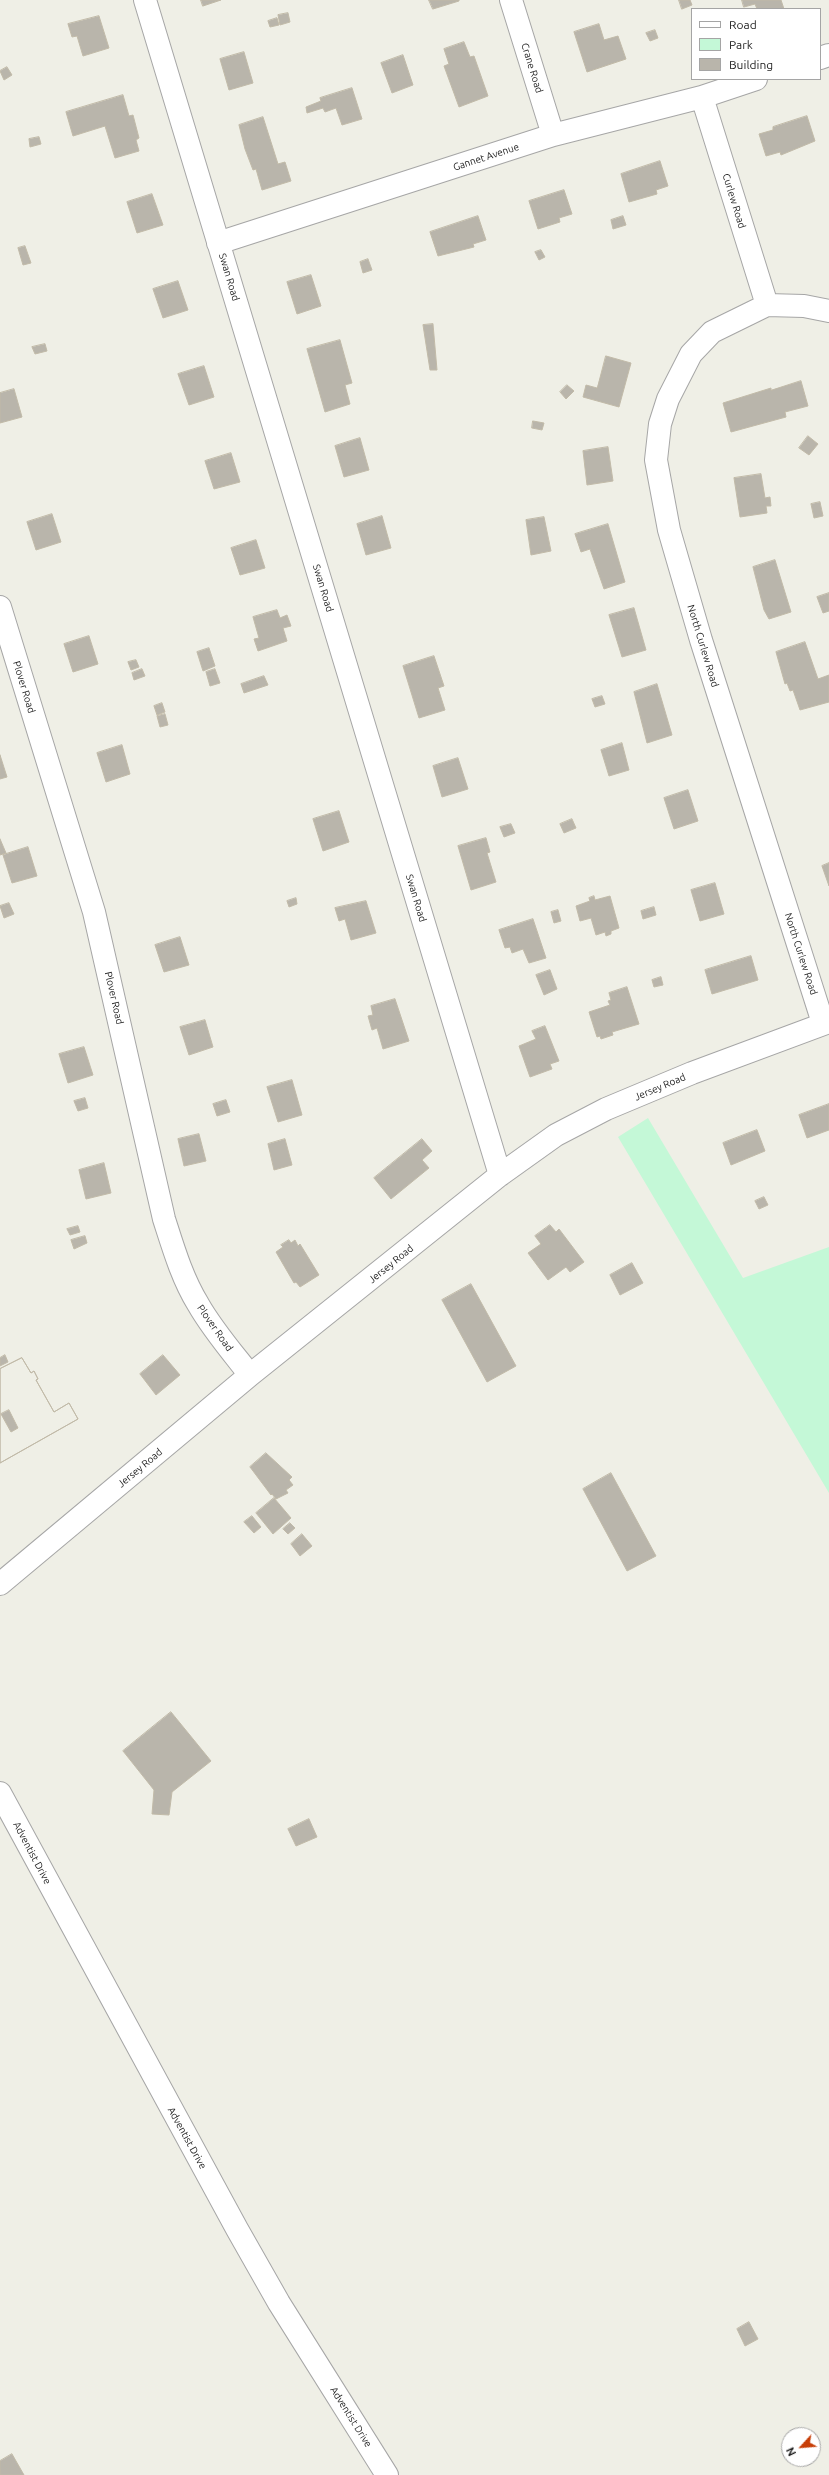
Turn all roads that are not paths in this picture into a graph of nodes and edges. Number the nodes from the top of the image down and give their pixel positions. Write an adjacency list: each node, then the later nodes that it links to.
1 (145, 0): 6 (street, Swan Road)
2 (511, 0): 5 (street, Crane Road)
3 (753, 80): 4 (street, Gannet Avenue)
4 (702, 97): 5 (street, Gannet Avenue); 7 (street, Curlew Road)
5 (553, 135): 6 (street, Gannet Avenue)
6 (218, 243): 11 (street, Swan Road)
7 (767, 305): 8 (street); 10 (street, North Curlew Road)
8 (829, 311)
9 (0, 607): 12 (street, Plover Road)
10 (826, 1023): 11 (street, Jersey Road)
11 (500, 1175): 12 (street, Jersey Road)
12 (250, 1376): 13 (street, Jersey Road)
13 (0, 1584)
14 (0, 1793): 15 (street, Adventist Drive)
15 (387, 2475)

